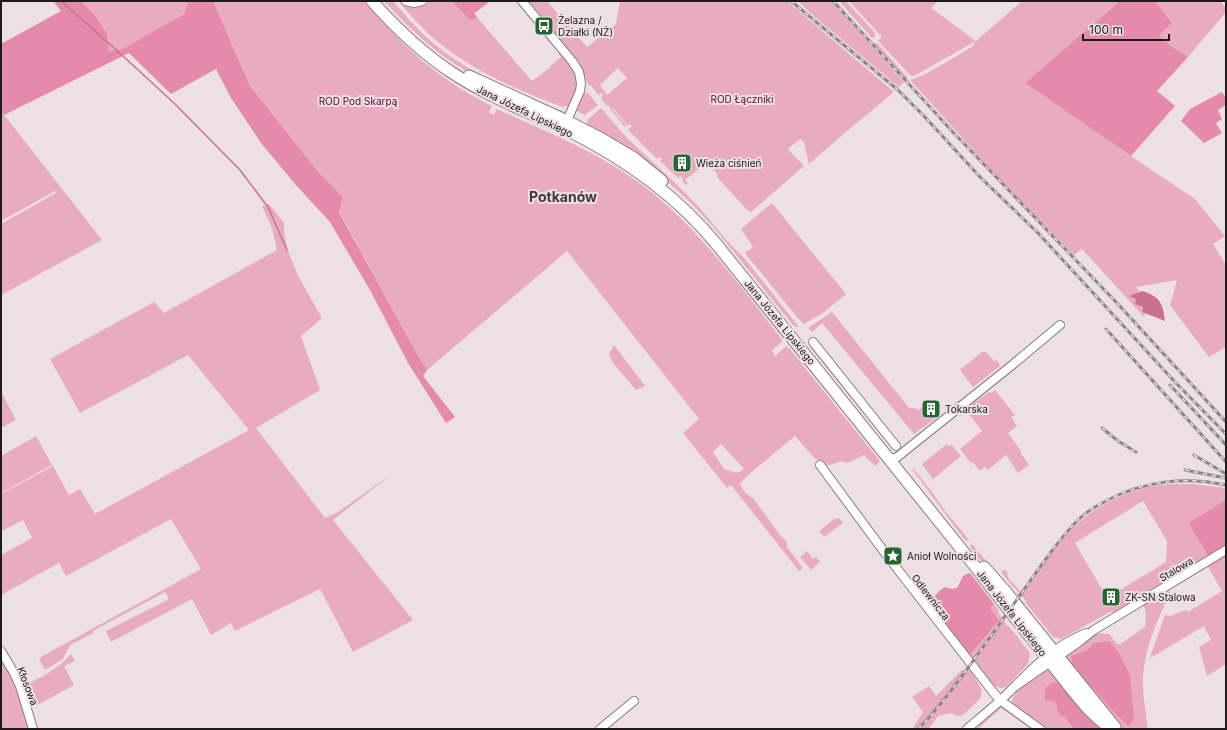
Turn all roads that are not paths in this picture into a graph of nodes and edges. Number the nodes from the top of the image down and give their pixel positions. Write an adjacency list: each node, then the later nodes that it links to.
1 (372, 1): 6 (main road, Jana Józefa Lipskiego)
2 (380, 1): 6 (main road, Jana Józefa Lipskiego)
3 (406, 1): 4 (street)
4 (422, 1)
5 (522, 1): 6 (street)
6 (565, 125): 10 (main road, Jana Józefa Lipskiego)
7 (1060, 325): 10 (street)
8 (813, 342): 9 (street)
9 (896, 446)
10 (893, 460): 14 (main road, Jana Józefa Lipskiego)
11 (820, 465): 16 (street, Odlewnicza)
12 (1226, 550): 14 (street, Stalowa)
13 (1, 651): 20 (street, Kłosowa)
14 (1052, 657): 15 (street, Stalowa); 24 (main road, Jana Józefa Lipskiego); 25 (main road, Jana Józefa Lipskiego)
15 (1011, 691): 16 (street); 17 (street, Stalowa)
16 (993, 692): 17 (street, Odlewnicza); 19 (street)
17 (1000, 700): 19 (street, Stalowa); 23 (street, Odlewnicza)
18 (634, 701): 21 (street)
19 (994, 706): 22 (street, Stalowa)
20 (33, 729)
21 (600, 729)
22 (967, 729)
23 (1040, 729)
24 (1112, 729)
25 (1117, 729)

